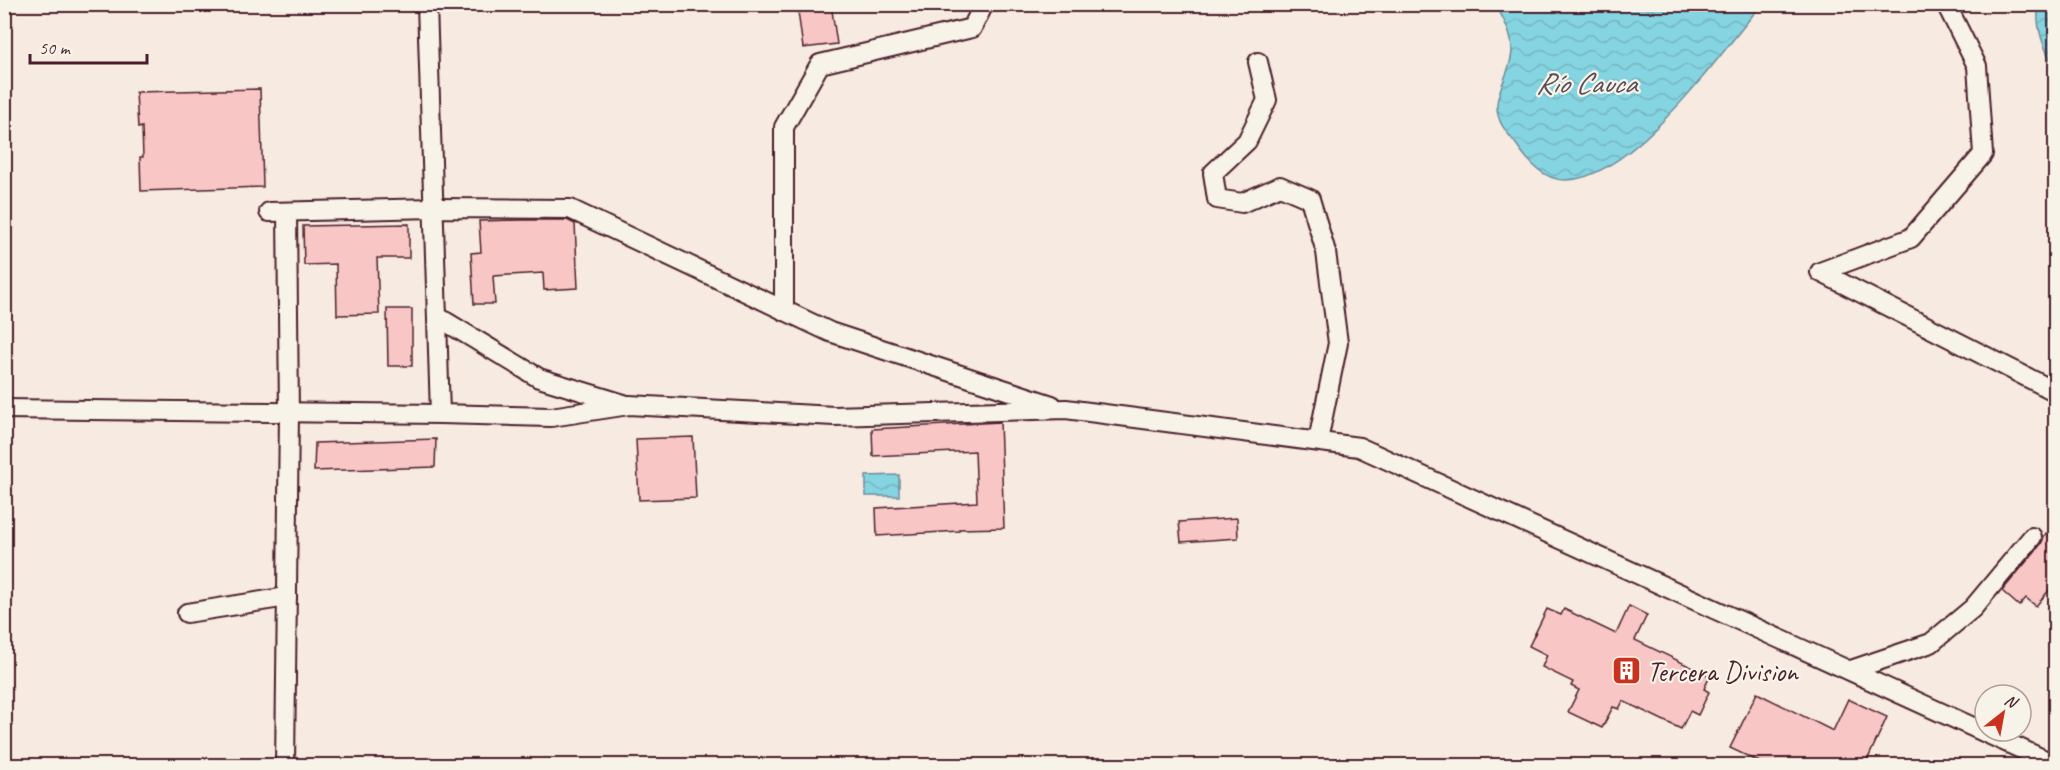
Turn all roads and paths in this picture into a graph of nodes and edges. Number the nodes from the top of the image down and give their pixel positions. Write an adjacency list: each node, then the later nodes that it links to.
1 (426, 4): 5 (street)
2 (984, 4): 8 (street)
3 (1946, 4): 10 (street)
4 (1258, 62): 16 (street)
5 (434, 208): 7 (street); 8 (street); 9 (street)
6 (268, 212): 7 (street)
7 (287, 212): 14 (street)
8 (784, 311): 13 (street)
9 (438, 317): 11 (street); 15 (street)
10 (2055, 392)
11 (629, 405): 13 (street); 15 (street)
12 (4, 409): 14 (street)
13 (1066, 409): 16 (street)
14 (289, 413): 15 (street); 18 (street)
15 (440, 414)
16 (1318, 441): 20 (street)
17 (2032, 537): 20 (street)
18 (287, 597): 19 (street); 21 (street)
19 (187, 613)
20 (1851, 670): 22 (street)
21 (285, 765)
22 (2055, 765)

